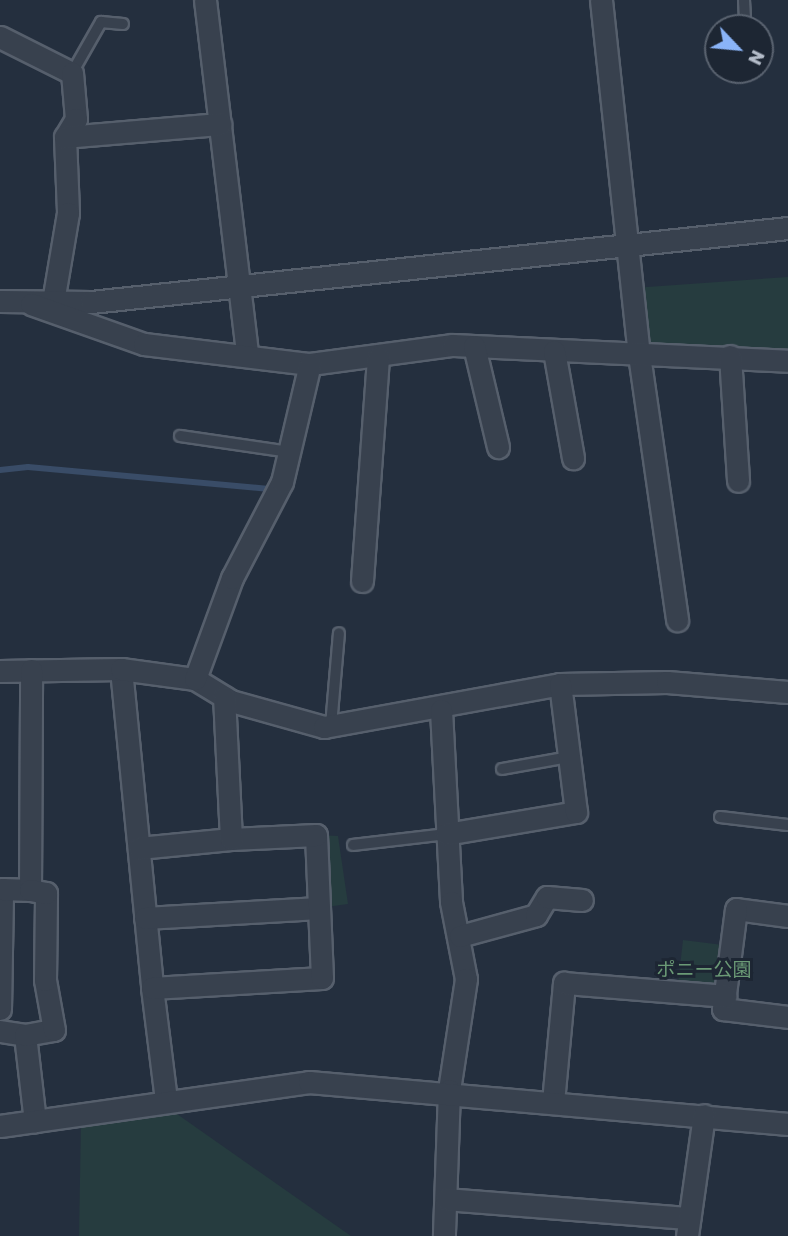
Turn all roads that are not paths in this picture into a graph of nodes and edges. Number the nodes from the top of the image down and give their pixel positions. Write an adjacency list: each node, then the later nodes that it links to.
1 (205, 0): 6 (street)
2 (601, 0): 9 (street)
3 (124, 23): 5 (lane)
4 (0, 37): 5 (street)
5 (72, 73): 7 (street)
6 (220, 124): 7 (street); 10 (street)
7 (65, 137): 13 (street)
8 (788, 228): 9 (street)
9 (628, 247): 10 (street); 17 (street)
10 (239, 287): 13 (street); 16 (street)
11 (0, 301): 12 (street)
12 (26, 301): 13 (street); 16 (street)
13 (53, 302)
14 (474, 346): 15 (street); 19 (street); 23 (street)
15 (554, 351): 17 (street); 25 (street)
16 (247, 352): 21 (street)
17 (639, 355): 18 (street); 28 (street)
18 (730, 356): 20 (street); 26 (street)
19 (378, 358): 21 (street); 27 (street)
20 (788, 361)
21 (310, 364): 24 (street)
22 (180, 436): 24 (lane)
23 (498, 447)
24 (290, 452): 33 (street)
25 (573, 458)
26 (738, 481)
27 (362, 581)
28 (677, 620)
29 (339, 633): 38 (lane)
30 (121, 669): 31 (street); 33 (street); 46 (street)
31 (31, 670): 32 (street); 47 (street)
32 (0, 671)
33 (195, 679): 36 (street)
34 (560, 684): 35 (street); 37 (street); 39 (street)
35 (788, 692)
36 (224, 697): 38 (street); 44 (street)
37 (441, 710): 38 (street); 43 (street)
38 (331, 726)
39 (569, 757): 40 (lane); 43 (street)
40 (502, 769)
41 (720, 817): 42 (lane)
42 (788, 825)
43 (446, 834): 45 (lane); 52 (street)
44 (232, 839): 46 (street); 49 (street)
45 (353, 845)
46 (139, 848): 51 (street)
47 (30, 890): 55 (street); 58 (street)
48 (582, 900): 52 (street)
49 (319, 908): 51 (street); 53 (street)
50 (788, 916): 54 (street)
51 (145, 918): 53 (street)
52 (460, 936): 59 (street)
53 (152, 988): 60 (street)
54 (725, 996): 56 (street); 61 (street)
55 (0, 1009)
56 (788, 1017)
57 (0, 1031): 58 (street)
58 (25, 1035): 63 (street)
59 (449, 1090): 60 (street); 61 (street); 66 (street)
60 (166, 1100): 63 (street)
61 (553, 1102): 62 (street)
62 (704, 1115): 64 (street); 67 (street)
63 (35, 1121): 65 (street)
64 (788, 1124)
65 (0, 1126)
66 (446, 1199): 67 (street); 68 (street)
67 (688, 1227)
68 (444, 1236)

